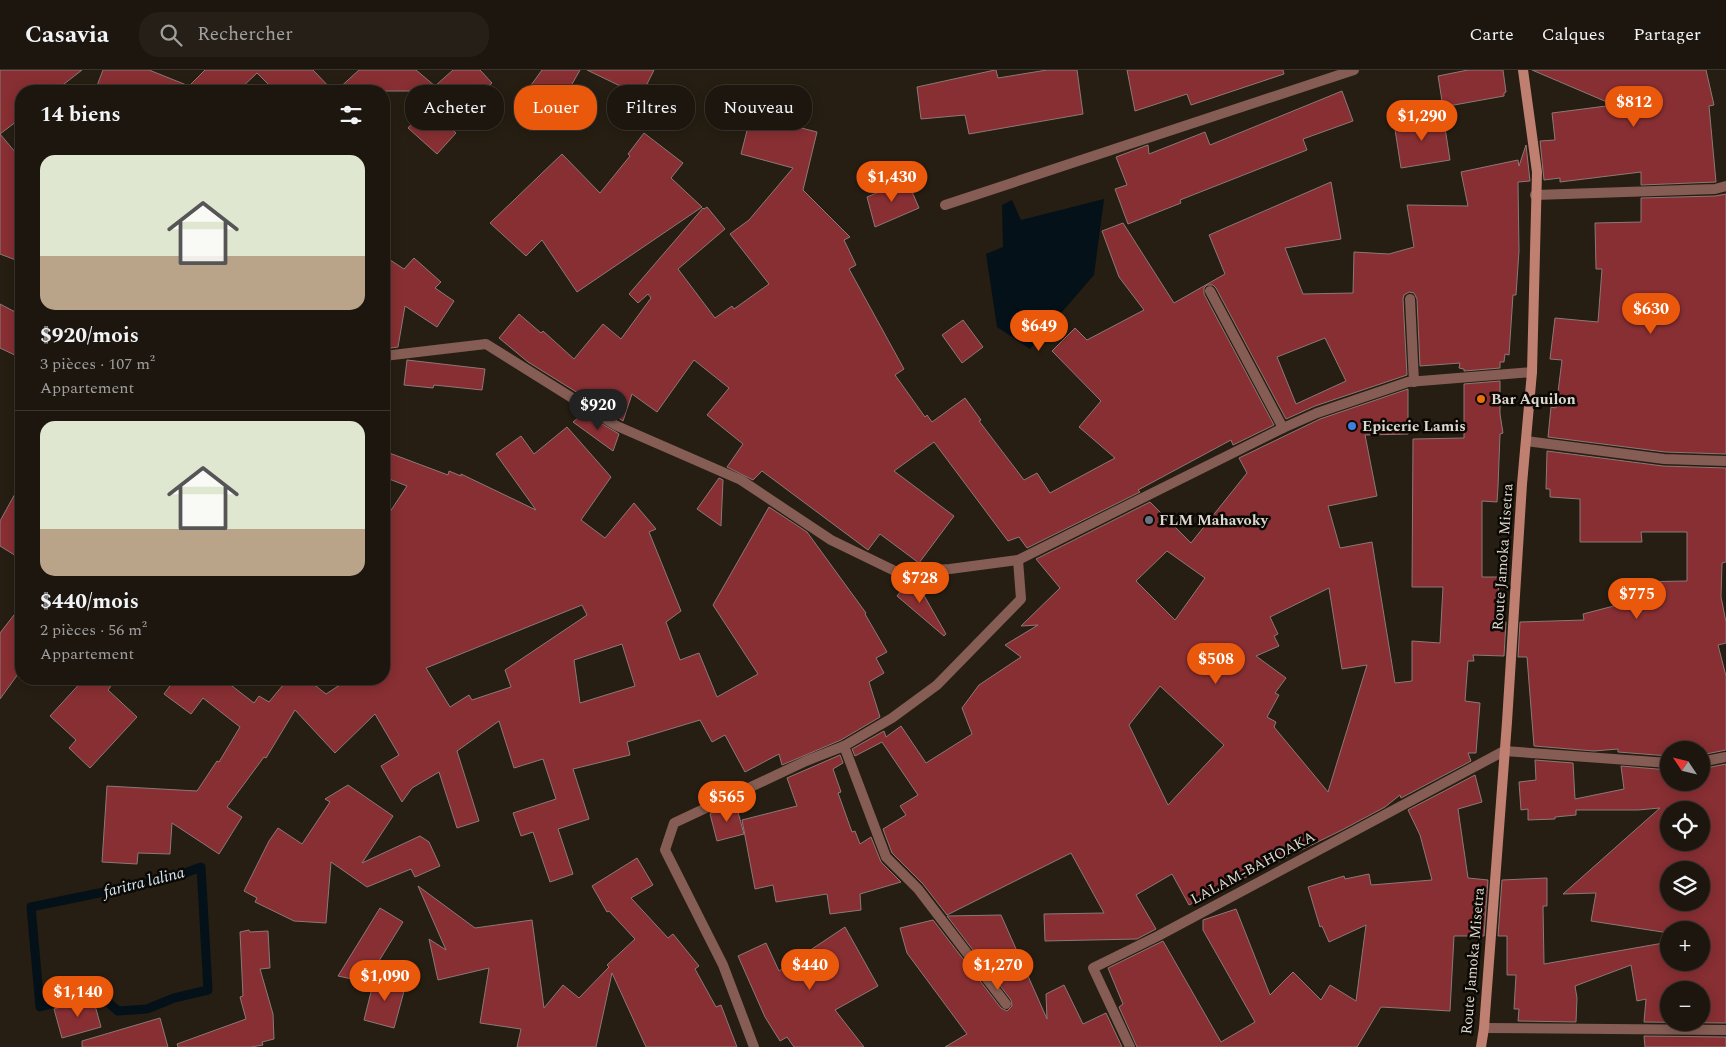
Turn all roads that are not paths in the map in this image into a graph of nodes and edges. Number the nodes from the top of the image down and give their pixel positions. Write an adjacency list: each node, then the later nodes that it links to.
1 (1354, 70): 5 (street)
2 (1523, 70): 4 (street, Route Jamoka Misetra)
3 (1726, 186): 4 (street)
4 (1535, 195): 9 (street, Route Jamoka Misetra)
5 (945, 205)
6 (1210, 291): 11 (street)
7 (1410, 299): 10 (street)
8 (390, 355): 14 (street)
9 (1532, 372): 10 (street); 12 (street, Route Jamoka Misetra)
10 (1414, 382): 11 (street)
11 (1283, 428): 14 (street)
12 (1526, 441): 13 (street); 16 (street, Route Jamoka Misetra)
13 (1726, 461)
14 (1018, 560): 15 (street)
15 (844, 746): 20 (street); 23 (street)
16 (1504, 752): 19 (street); 21 (street, Route Jamoka Misetra); 24 (street, LALAM-BAHOAKA)
17 (1726, 757): 18 (street)
18 (1710, 760)
19 (1660, 762)
20 (1006, 1004)
21 (1484, 1028): 22 (street); 25 (street, Route Jamoka Misetra)
22 (1726, 1030)
23 (754, 1047)
24 (1130, 1047)
25 (1481, 1047)

